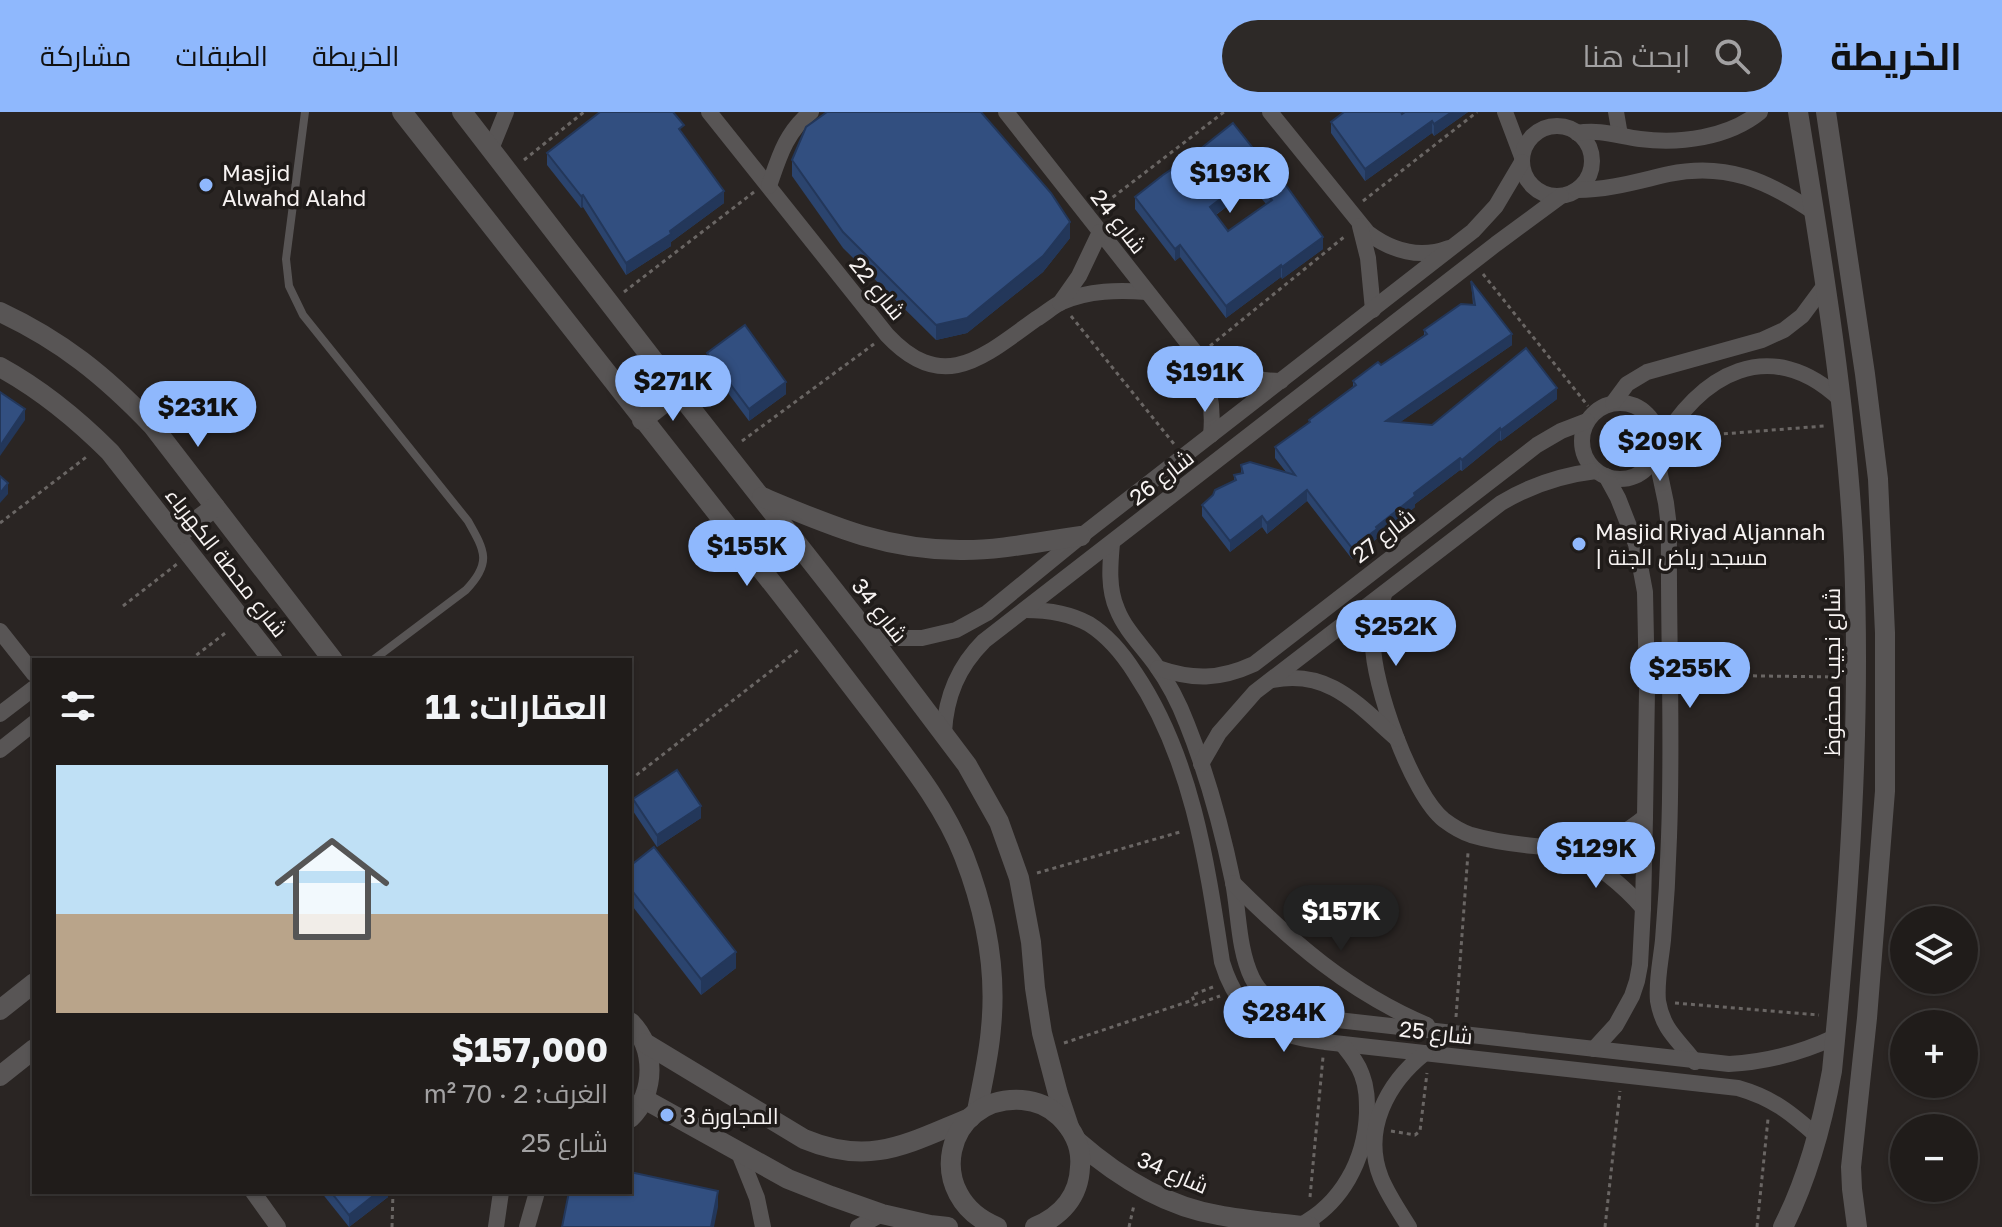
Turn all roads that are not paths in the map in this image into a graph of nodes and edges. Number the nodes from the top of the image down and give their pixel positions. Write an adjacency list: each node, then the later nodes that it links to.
1 (305, 112): 60 (lane)
2 (402, 112): 40 (street)
3 (462, 112): 17 (street, شارع 34)
4 (506, 112): 17 (street)
5 (709, 112): 19 (street, شارع 22)
6 (811, 112): 19 (street)
7 (1006, 112): 24 (street, شارع 24)
8 (1270, 112): 23 (street)
9 (1505, 112): 18 (street)
10 (1550, 112): 15 (street)
11 (1616, 112): 16 (street)
12 (1760, 112): 16 (street)
13 (1798, 112): 22 (street, شارع نجيب محفوظ)
14 (1826, 112): 70 (street)
15 (1572, 130): 16 (street); 18 (street); 20 (street)
16 (1620, 135)
17 (491, 149): 36 (street, شارع 34)
18 (1522, 159): 21 (street); 25 (street, شارع 26)
19 (768, 184): 28 (street, شارع 22)
20 (1577, 190): 21 (street); 22 (street)
21 (1561, 196): 33 (street, شارع 26)
22 (1814, 212): 26 (street, شارع نجيب محفوظ)
23 (1354, 218): 25 (street); 29 (street)
24 (1100, 232): 27 (street, شارع 24); 28 (street, شارع 22)
25 (1455, 247): 29 (street, شارع 26)
26 (1825, 285): 37 (street, شارع نجيب محفوظ); 38 (street)
27 (1147, 292): 28 (street, شارع 22); 32 (street, شارع 24)
28 (1060, 303)
29 (1373, 310): 31 (street, شارع 26)
30 (0, 312): 47 (street, شارع محطة الكهرباء)
31 (1333, 341): 33 (street); 35 (street, شارع 26)
32 (1198, 356): 35 (street, شارع 24); 41 (street, شارع 24)
33 (1348, 360): 50 (street, شارع 26)
34 (0, 367): 48 (street, شارع محطة الكهرباء)
35 (1281, 381): 41 (street, شارع 26)
36 (678, 392): 40 (street); 45 (street, شارع 34)
37 (1842, 401): 42 (street); 69 (street, شارع نجيب محفوظ)
38 (1613, 403): 39 (street); 42 (street)
39 (1590, 417): 43 (street); 44 (street, شارع 27)
40 (642, 420): 100 (street)
41 (1211, 435): 49 (street, شارع 26)
42 (1659, 448): 43 (street); 66 (street)
43 (1601, 474): 46 (street); 68 (street)
44 (1485, 484): 46 (street); 62 (street, شارع 27)
45 (759, 495): 49 (street); 56 (street, شارع 34)
46 (1501, 503): 51 (street)
47 (215, 507): 48 (street); 59 (street, شارع محطة الكهرباء)
48 (177, 535): 58 (street, شارع محطة الكهرباء)
49 (1081, 536): 53 (street, شارع 26)
50 (1112, 543): 52 (street, شارع 26); 57 (street, شارع 25)
51 (1384, 593): 65 (street); 74 (street)
52 (1025, 610): 54 (street, شارع 26); 61 (street, شارع 25)
53 (987, 613): 54 (street); 56 (street, شارع 26)
54 (999, 630): 73 (street, شارع 26)
55 (0, 631): 64 (street)
56 (869, 635): 73 (street, شارع 34)
57 (1141, 646): 61 (street); 63 (street, شارع 25)
58 (271, 658)
59 (331, 658)
60 (376, 658)
61 (1124, 658): 82 (street, شارع 25)
62 (1254, 664): 63 (street, شارع 27); 65 (street)
63 (1158, 668): 76 (street, شارع 25)
64 (32, 671)
65 (1269, 681): 74 (street); 76 (street)
66 (1670, 683): 68 (street); 84 (street)
67 (32, 690): 71 (street)
68 (1647, 690): 77 (street)
69 (1857, 709): 70 (street); 88 (street, شارع نجيب محفوظ)
70 (1885, 710): 104 (street)
71 (0, 714)
72 (32, 725): 75 (street)
73 (944, 732): 102 (street, شارع 34)
74 (1398, 740): 78 (street)
75 (0, 750)
76 (1201, 764): 79 (street, شارع 25)
77 (1645, 817): 78 (street); 80 (street)
78 (1567, 849): 80 (street)
79 (1233, 883): 81 (street, شارع 25); 89 (street)
80 (1643, 908): 83 (street)
81 (1242, 939): 82 (street); 89 (street, شارع 25)
82 (1219, 943): 91 (street, شارع 25)
83 (1640, 965): 84 (street); 92 (street)
84 (1660, 968): 95 (street)
85 (32, 985): 86 (street)
86 (0, 1010)
87 (632, 1025): 90 (street)
88 (1836, 1026): 95 (street, شارع 25); 103 (street, شارع نجيب محفوظ)
89 (1449, 1032): 92 (street, شارع 25)
90 (645, 1043): 98 (street); 100 (street)
91 (1342, 1044): 94 (street, شارع 25); 101 (street)
92 (1594, 1049): 95 (street, شارع 25)
93 (32, 1051): 96 (street)
94 (1427, 1053): 97 (street, شارع 25); 101 (street)
95 (1695, 1060): 97 (street)
96 (0, 1076)
97 (1694, 1083): 103 (street, شارع 25)
98 (644, 1099): 99 (street); 105 (street)
99 (632, 1115)
100 (973, 1115): 102 (street); 118 (street)
101 (1371, 1128): 110 (street); 120 (street)
102 (1073, 1134): 110 (street, شارع 34); 119 (street)
103 (1817, 1136): 104 (street); 121 (street, شارع نجيب محفوظ)
104 (1852, 1145): 122 (street)
105 (739, 1153): 109 (street); 114 (street)
106 (254, 1194): 111 (street)
107 (501, 1194): 112 (street)
108 (536, 1194): 113 (street)
109 (882, 1214): 115 (street); 116 (street)
110 (1306, 1224)
111 (278, 1227)
112 (496, 1227)
113 (527, 1227)
114 (763, 1227)
115 (858, 1227)
116 (948, 1227)
117 (985, 1227): 118 (street)
118 (996, 1227)
119 (1035, 1227)
120 (1409, 1227)
121 (1783, 1227)
122 (1857, 1227)

